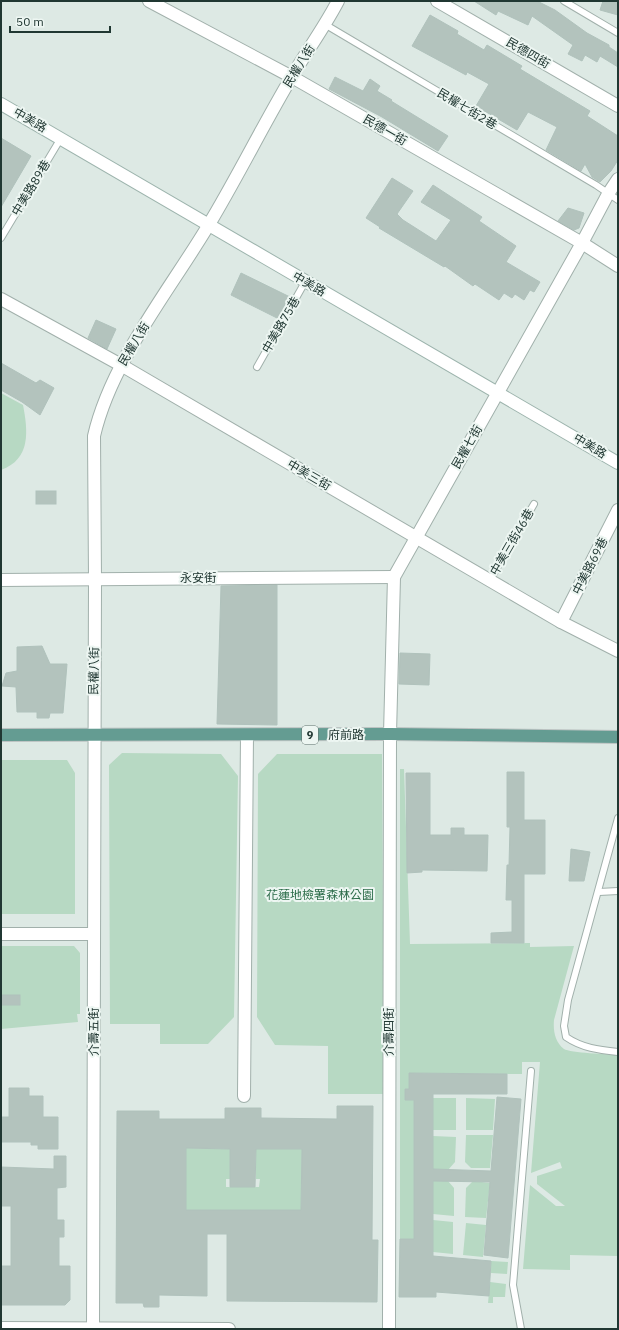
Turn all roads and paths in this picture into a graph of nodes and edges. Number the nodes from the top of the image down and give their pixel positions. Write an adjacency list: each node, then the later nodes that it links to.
1 (149, 1): 7 (street, 民德一街)
2 (338, 1): 5 (street, 民權八街)
3 (437, 1): 9 (street, 民德四街)
4 (564, 1): 6 (lane)
5 (326, 25): 7 (street, 民權八街); 12 (lane, 民權七街2巷)
6 (618, 33)
7 (292, 77): 13 (street, 民權八街); 15 (street, 民德一街)
8 (1, 104): 10 (street, 中美路)
9 (618, 106)
10 (61, 138): 13 (street, 中美路); 14 (lane, 中美路89巷)
11 (618, 179): 12 (street, 民權七街)
12 (613, 197): 15 (street, 民權七街)
13 (208, 226): 17 (street, 中美路); 19 (street, 民權八街)
14 (1, 238)
15 (582, 243): 16 (street, 民德一街); 21 (street, 民權七街)
16 (618, 266)
17 (306, 282): 20 (lane, 中美路75巷); 21 (street, 中美路)
18 (1, 298): 19 (street, 中美三街)
19 (121, 365): 25 (street, 中美三街); 27 (street, 民權八街)
20 (257, 367)
21 (498, 392): 22 (street, 中美路); 25 (street, 民權七街)
22 (618, 463)
23 (534, 504): 29 (lane, 中美三街46巷)
24 (618, 510): 30 (street, 中美路69巷)
25 (416, 537): 26 (street, 民權七街); 29 (street, 中美三街)
26 (394, 577): 27 (street, 永安街); 32 (street, 民權七街)
27 (95, 579): 28 (street, 永安街); 34 (street, 民權八街)
28 (1, 580)
29 (490, 580): 30 (street, 中美三街)
30 (561, 622): 31 (street, 中美三街)
31 (618, 651)
32 (390, 734): 35 (main road, 府前路 / 9); 36 (main road, 府前路 / 9); 48 (street, 介壽四街)
33 (1, 735): 34 (main road, 府前路 / 9)
34 (94, 735): 35 (main road, 府前路 / 9); 41 (street, 介壽五街)
35 (247, 736): 44 (street)
36 (618, 736)
37 (618, 818): 39 (lane)
38 (618, 891): 39 (lane)
39 (598, 892): 42 (lane)
40 (1, 934): 41 (street)
41 (94, 934): 46 (street, 介壽五街)
42 (618, 1052)
43 (531, 1070): 49 (lane)
44 (244, 1096)
45 (1, 1328): 46 (street)
46 (93, 1329): 47 (street)
47 (229, 1329)
48 (389, 1329)
49 (522, 1329)

